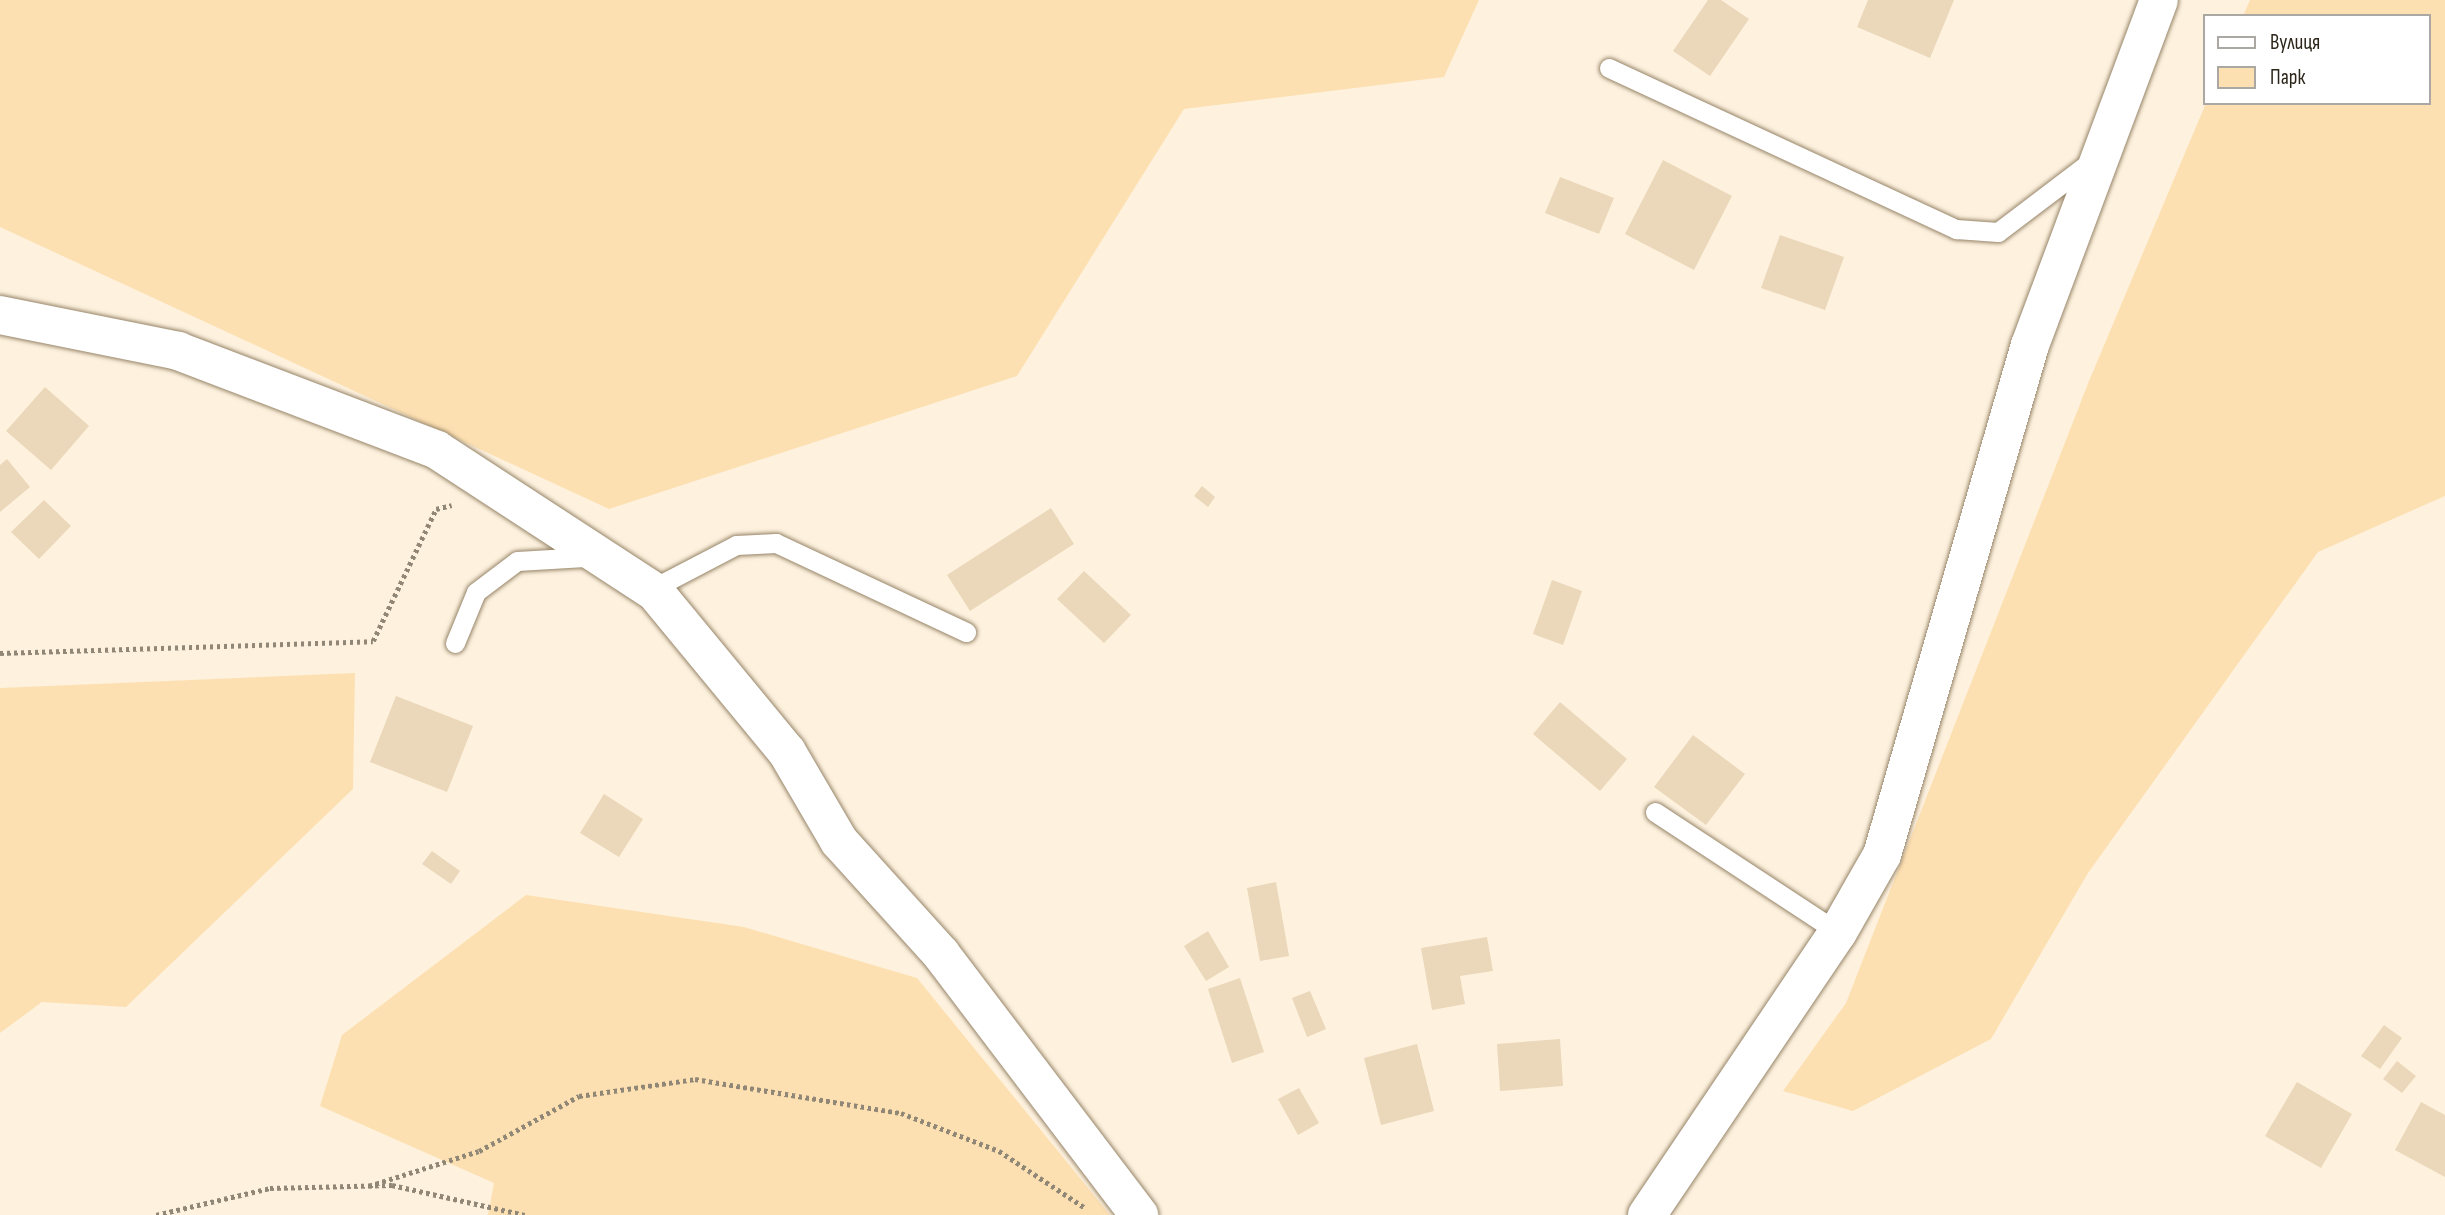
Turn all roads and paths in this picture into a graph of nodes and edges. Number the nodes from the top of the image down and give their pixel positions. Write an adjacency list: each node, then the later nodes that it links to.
1 (2159, 0): 3 (street)
2 (1609, 68): 3 (lane)
3 (2101, 154): 11 (street)
4 (0, 315): 5 (street)
5 (500, 492): 6 (street); 9 (path)
6 (654, 592): 7 (lane); 8 (lane); 16 (street)
7 (966, 632)
8 (455, 643)
9 (0, 653)
10 (1655, 812): 11 (lane)
11 (1838, 932): 17 (street)
12 (369, 1185): 13 (path); 14 (path); 15 (path)
13 (156, 1215)
14 (525, 1215)
15 (1097, 1215)
16 (1139, 1215)
17 (1647, 1215)

